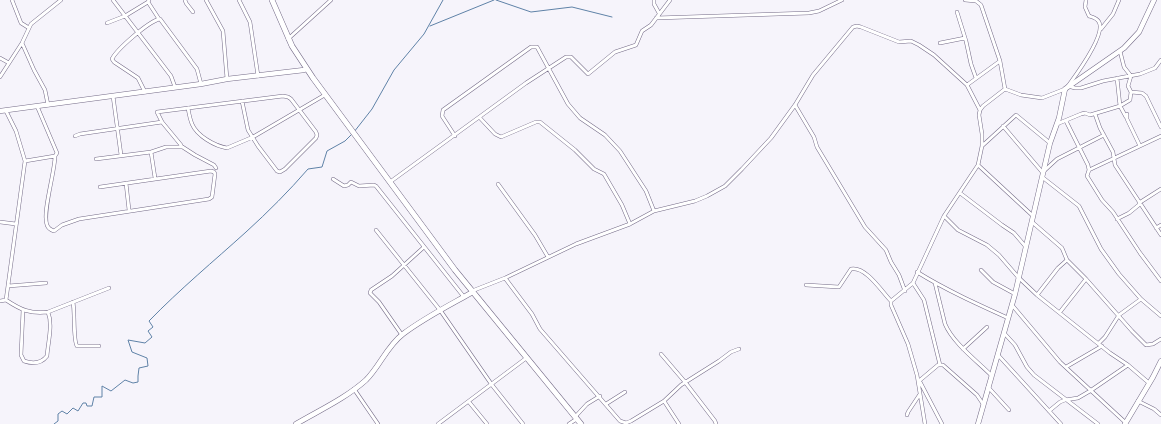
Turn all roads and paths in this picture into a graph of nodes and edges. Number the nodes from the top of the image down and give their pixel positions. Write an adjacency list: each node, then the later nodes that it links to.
1 (12, 0): 24 (street)
2 (61, 0): 24 (street)
3 (113, 0): 20 (street)
4 (186, 0): 17 (street)
5 (206, 0): 43 (street)
6 (239, 0): 38 (street)
7 (270, 0): 28 (main road); 37 (main road)
8 (331, 0): 28 (street)
9 (654, 0): 19 (street)
10 (670, 0): 19 (street)
11 (842, 0): 21 (street)
12 (965, 0): 33 (street)
13 (1086, 0): 25 (street)
14 (1119, 0): 25 (street)
15 (1154, 0): 31 (street)
16 (149, 1): 20 (street); 22 (street)
17 (193, 12)
18 (957, 12): 27 (street)
19 (660, 13): 21 (street)
20 (124, 16): 23 (street); 26 (street)
21 (656, 18): 36 (street)
22 (159, 19): 26 (street); 44 (street)
23 (107, 23)
24 (29, 28): 29 (street)
25 (1101, 29): 47 (street)
26 (138, 33): 46 (street); 49 (street)
27 (965, 38): 30 (street); 41 (street)
28 (288, 39): 93 (main road)
29 (22, 43): 34 (street); 54 (street)
30 (940, 43)
31 (1120, 51): 39 (street); 47 (street)
32 (0, 58): 34 (street)
33 (1000, 61): 41 (street); 48 (street)
34 (9, 63): 40 (street)
35 (1160, 64): 39 (street)
36 (548, 69): 64 (street); 73 (street); 101 (street)
37 (304, 70): 38 (street); 52 (main road)
38 (258, 76): 43 (street)
39 (1131, 76): 42 (street); 50 (street)
40 (0, 77)
41 (976, 78): 45 (street)
42 (1117, 78): 47 (street); 57 (street)
43 (227, 79): 44 (street)
44 (201, 84): 46 (street)
45 (967, 85): 55 (street); 60 (street)
46 (175, 87): 49 (street)
47 (1067, 88): 48 (street); 67 (street)
48 (1005, 89): 60 (street)
49 (144, 92): 51 (street)
50 (1131, 92): 57 (street); 69 (street)
51 (113, 96): 54 (street); 70 (street)
52 (323, 96): 59 (street); 131 (main road)
53 (242, 101): 58 (street); 59 (street); 75 (street)
54 (48, 105): 56 (street)
55 (795, 105): 101 (street); 130 (street)
56 (37, 106): 62 (street); 83 (street)
57 (1120, 106): 63 (street); 79 (street)
58 (188, 108): 66 (street); 75 (street)
59 (299, 110): 75 (street); 75 (street)
60 (980, 110): 78 (street)
61 (0, 111): 62 (street)
62 (6, 111): 86 (street)
63 (1095, 114): 65 (street); 71 (street)
64 (480, 118): 73 (street); 108 (street)
65 (1066, 121): 67 (street); 80 (street)
66 (162, 122): 70 (street); 77 (street)
67 (1057, 124): 76 (street)
68 (1003, 126): 76 (street); 78 (street); 90 (street)
69 (1161, 127)
70 (118, 129): 72 (street); 82 (street)
71 (1104, 135): 80 (street); 85 (street)
72 (75, 136)
73 (455, 136): 93 (street)
74 (1161, 136): 79 (street)
75 (253, 137)
76 (1050, 143): 90 (street)
77 (181, 146): 81 (street); 88 (street)
78 (982, 146): 87 (street)
79 (1140, 146): 85 (street)
80 (1079, 147): 89 (street); 90 (street)
81 (151, 152): 82 (street); 91 (street)
82 (121, 155): 84 (street)
83 (55, 156): 86 (street); 100 (street)
84 (96, 159)
85 (1114, 159): 89 (street); 99 (street)
86 (25, 161): 107 (street)
87 (978, 165): 98 (street); 103 (street)
88 (216, 168)
89 (1089, 170): 104 (street)
90 (1043, 174): 103 (street); 135 (street)
91 (154, 178): 94 (street); 100 (street)
92 (333, 180): 113 (street)
93 (390, 182): 131 (main road)
94 (126, 183): 96 (street); 100 (street)
95 (498, 184): 115 (street)
96 (100, 187)
97 (1161, 189): 99 (street)
98 (960, 193): 102 (street); 114 (street)
99 (1139, 204): 104 (street); 110 (street)
100 (129, 210)
101 (654, 211): 108 (street)
102 (944, 216): 119 (street); 120 (street)
103 (1033, 216): 106 (street)
104 (1117, 219): 123 (street)
105 (0, 222): 107 (street)
106 (1032, 222): 114 (street); 116 (street)
107 (16, 224): 128 (street)
108 (630, 224): 115 (street)
109 (1161, 225): 110 (street)
110 (1156, 228): 112 (street)
111 (376, 230): 117 (street)
112 (1161, 235)
113 (424, 247): 117 (street); 134 (street)
114 (1026, 247): 120 (street)
115 (548, 257): 121 (street)
116 (1067, 260): 122 (street); 133 (street)
117 (404, 265): 142 (street); 150 (street)
118 (981, 270): 132 (street)
119 (917, 272): 125 (street); 126 (street)
120 (1018, 277): 132 (street); 133 (street)
121 (505, 278): 131 (street); 176 (street)
122 (1086, 279): 144 (street); 145 (street)
123 (1161, 281)
124 (46, 283): 128 (street)
125 (913, 283): 130 (street); 161 (street)
126 (935, 283): 147 (street); 156 (street)
127 (806, 285): 138 (street)
128 (8, 286): 137 (street)
129 (109, 288): 139 (street)
130 (905, 290): 138 (street)
131 (472, 292): 134 (street); 159 (main road); 164 (main road)
132 (1014, 294): 140 (street)
133 (1038, 295): 144 (street)
134 (464, 298): 142 (street)
135 (1141, 299): 145 (street); 146 (street)
136 (0, 300): 137 (street)
137 (6, 300): 141 (street)
138 (892, 301): 165 (street)
139 (73, 302): 143 (street); 153 (street)
140 (1012, 305): 147 (street); 163 (street)
141 (23, 310): 143 (street); 143 (street)
142 (440, 310): 150 (street); 170 (street)
143 (48, 312)
144 (1060, 312): 152 (street)
145 (1119, 315): 151 (street); 152 (street)
146 (1161, 316)
147 (1008, 318): 149 (street)
148 (987, 327): 156 (street)
149 (1004, 332): 158 (street); 177 (street)
150 (402, 335): 172 (street)
151 (1161, 339)
152 (1099, 343): 154 (street)
153 (99, 346)
154 (1102, 346): 162 (street); 163 (street)
155 (739, 349): 168 (street)
156 (963, 349): 166 (street)
157 (661, 354): 168 (street)
158 (998, 356): 166 (street); 184 (street)
159 (525, 359): 164 (main road); 170 (street)
160 (1161, 360): 169 (street)
161 (940, 364): 167 (street); 182 (street)
162 (1128, 365): 169 (street); 173 (street)
163 (1066, 367): 173 (street)
164 (534, 369): 187 (main road)
165 (916, 375): 167 (street); 175 (street)
166 (991, 375): 171 (street)
167 (919, 381): 199 (street)
168 (685, 382): 178 (street); 197 (street)
169 (1149, 383): 179 (street)
170 (492, 385): 180 (street); 194 (street)
171 (988, 387): 182 (street); 183 (street)
172 (354, 389): 190 (street); 191 (street)
173 (1090, 391): 177 (street); 189 (street)
174 (626, 392): 181 (street)
175 (920, 394): 186 (street); 198 (street)
176 (600, 396): 181 (street); 187 (street)
177 (1065, 400): 184 (street); 201 (street)
178 (664, 401): 181 (street); 196 (street)
179 (1138, 401): 185 (street); 189 (street)
180 (469, 402): 192 (street); 193 (street)
181 (606, 404)
182 (983, 404): 200 (street)
183 (1009, 410)
184 (1048, 411): 188 (street)
185 (1161, 415)
186 (907, 416)
187 (577, 421): 195 (street)
188 (1059, 423)
189 (1125, 423)
190 (296, 424)
191 (378, 424)
192 (438, 424)
193 (488, 424)
194 (523, 424)
195 (569, 424)
196 (679, 424)
197 (716, 424)
198 (925, 424)
199 (942, 424)
200 (978, 424)
201 (1098, 424)

